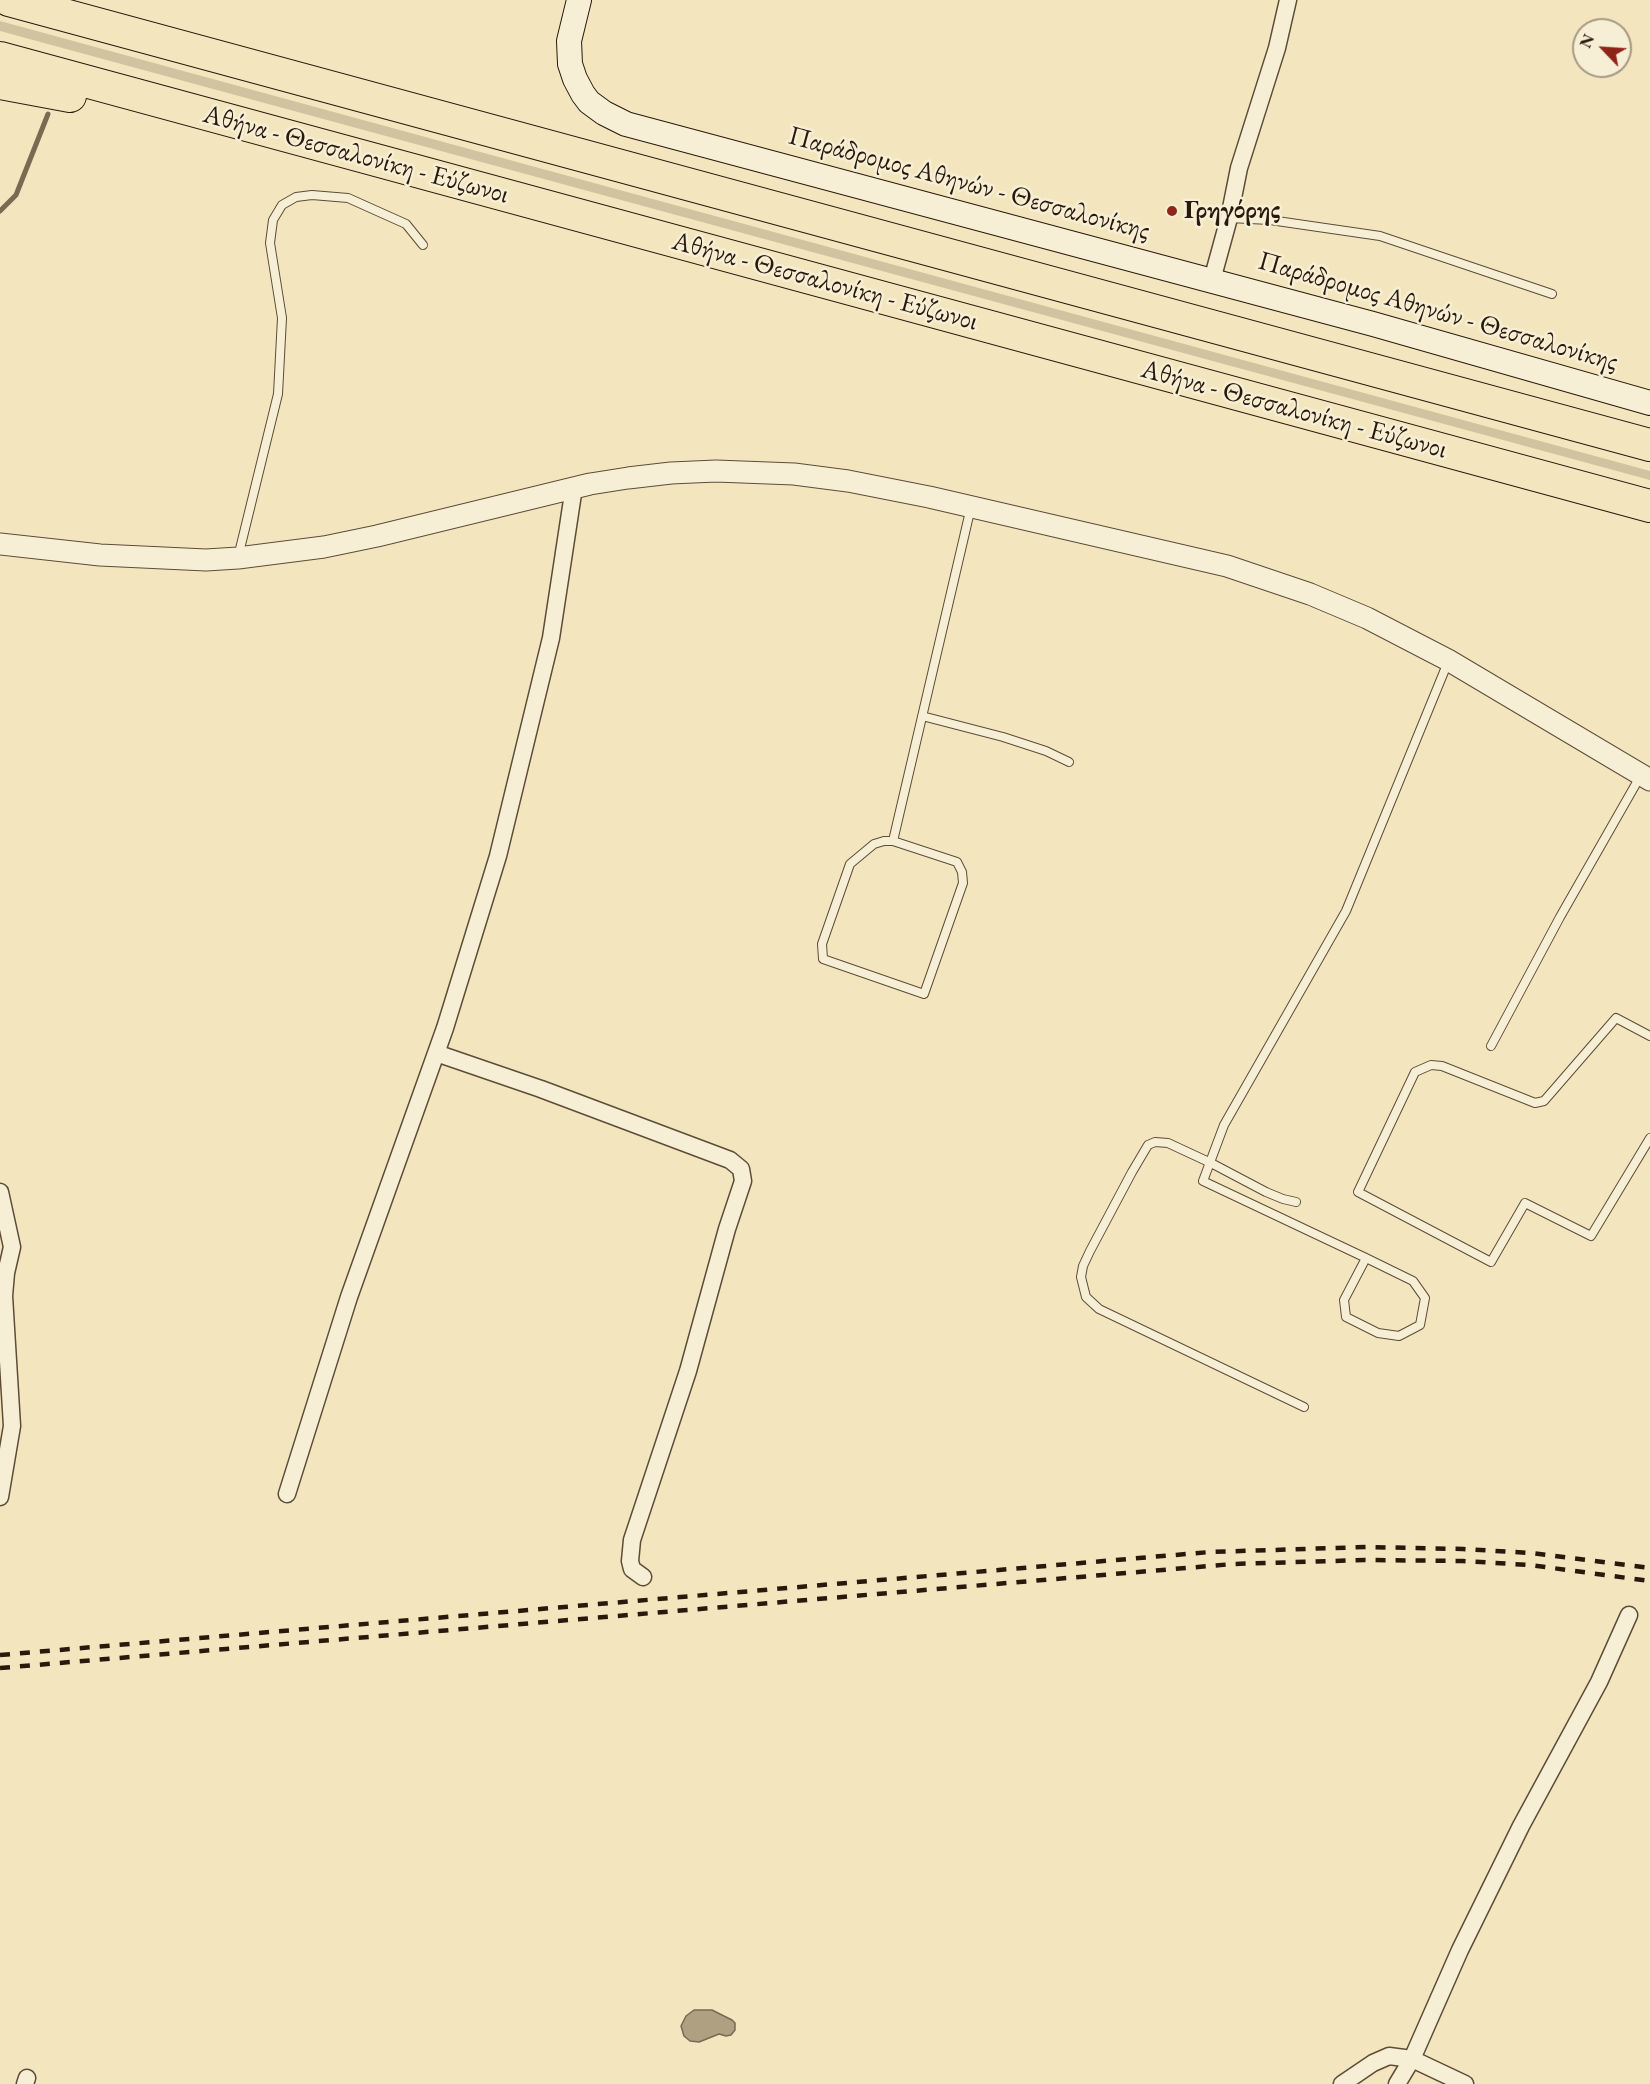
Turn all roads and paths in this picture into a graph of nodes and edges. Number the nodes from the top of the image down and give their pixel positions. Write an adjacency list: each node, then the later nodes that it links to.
1 (9, 0): 6 (highway)
2 (76, 0): 6 (highway)
3 (579, 0): 11 (main road, Παράδρομος Αθηνών - Θεσσαλονίκης)
4 (1288, 0): 9 (street)
5 (0, 58): 8 (highway, Αθήνα - Θεσσαλονίκη - Εύζωνοι)
6 (279, 73): 14 (highway)
7 (0, 84): 8 (highway)
8 (259, 129): 16 (highway, Αθήνα - Θεσσαλονίκη - Εύζωνοι)
9 (1229, 218): 11 (street); 12 (lane)
10 (423, 245): 19 (lane)
11 (1212, 280): 13 (main road, Παράδρομος Αθηνών - Θεσσαλονίκης)
12 (1552, 294)
13 (1650, 403)
14 (1650, 445)
15 (574, 488): 17 (street); 19 (street); 27 (street)
16 (1650, 506)
17 (971, 507): 20 (street); 21 (lane)
18 (0, 543): 19 (street)
19 (238, 558)
20 (1448, 660): 23 (street); 29 (lane)
21 (922, 716): 22 (lane); 24 (lane)
22 (1069, 762)
23 (1645, 778): 26 (lane)
24 (893, 841): 24 (lane)
25 (1650, 1036): 28 (lane)
26 (1491, 1046)
27 (436, 1053): 35 (street); 37 (street)
28 (1650, 1138)
29 (1211, 1163): 31 (lane); 32 (lane); 34 (lane)
30 (0, 1192): 33 (street)
31 (1296, 1202)
32 (1366, 1258): 32 (lane)
33 (3, 1273): 36 (street)
34 (1304, 1407)
35 (287, 1494)
36 (0, 1497)
37 (643, 1577)
38 (1629, 1615): 39 (street)
39 (1412, 2059): 40 (street); 41 (street); 42 (street)
40 (1342, 2084)
41 (1397, 2084)
42 (1465, 2084)

